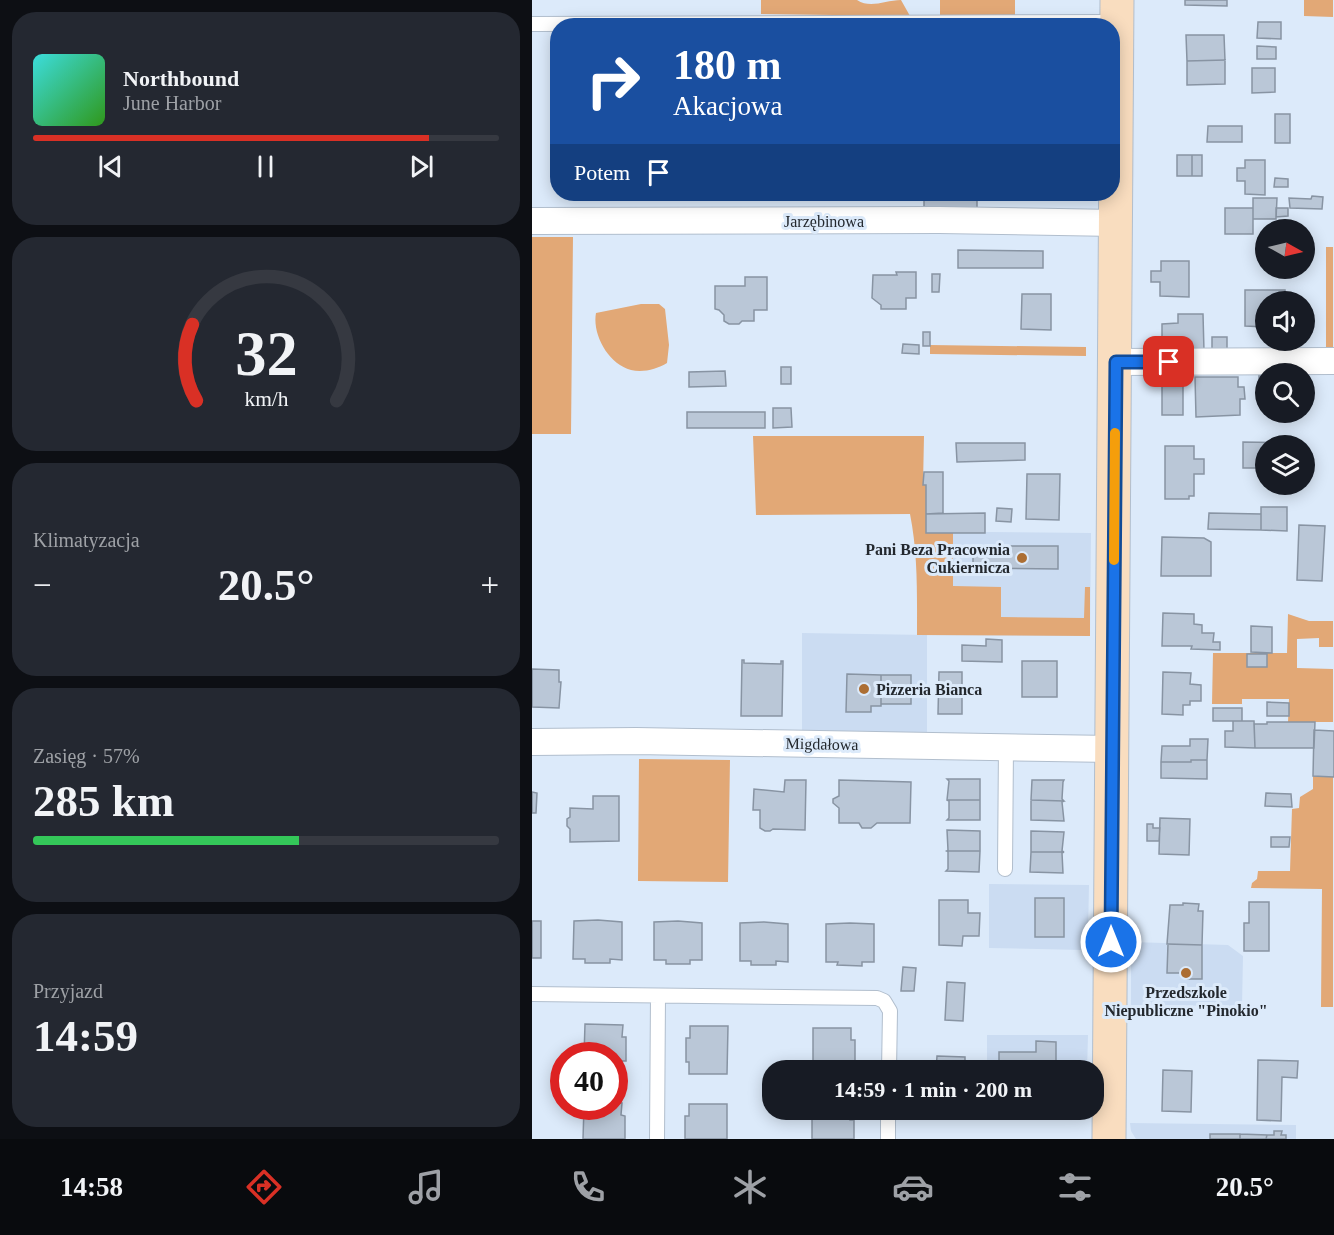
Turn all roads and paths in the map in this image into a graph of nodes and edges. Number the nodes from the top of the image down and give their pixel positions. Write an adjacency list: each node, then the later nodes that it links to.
1 (1117, 11): 2 (lane)
2 (802, 18)
3 (532, 24): 4 (lane)
4 (550, 24)
5 (1116, 201): 7 (street)
6 (532, 221): 7 (street, Jarzębinowa)
7 (1116, 223): 9 (street)
8 (1333, 361): 9 (street)
9 (1116, 362): 12 (street)
10 (532, 742): 11 (street, Migdałowa)
11 (1006, 746): 12 (street, Migdałowa); 13 (lane)
12 (1112, 748): 20 (street)
13 (1004, 869)
14 (532, 994): 15 (lane)
15 (658, 996): 16 (lane); 18 (lane)
16 (889, 1060)
17 (888, 1120): 19 (lane)
18 (657, 1139)
19 (888, 1139)
20 (1109, 1139)

